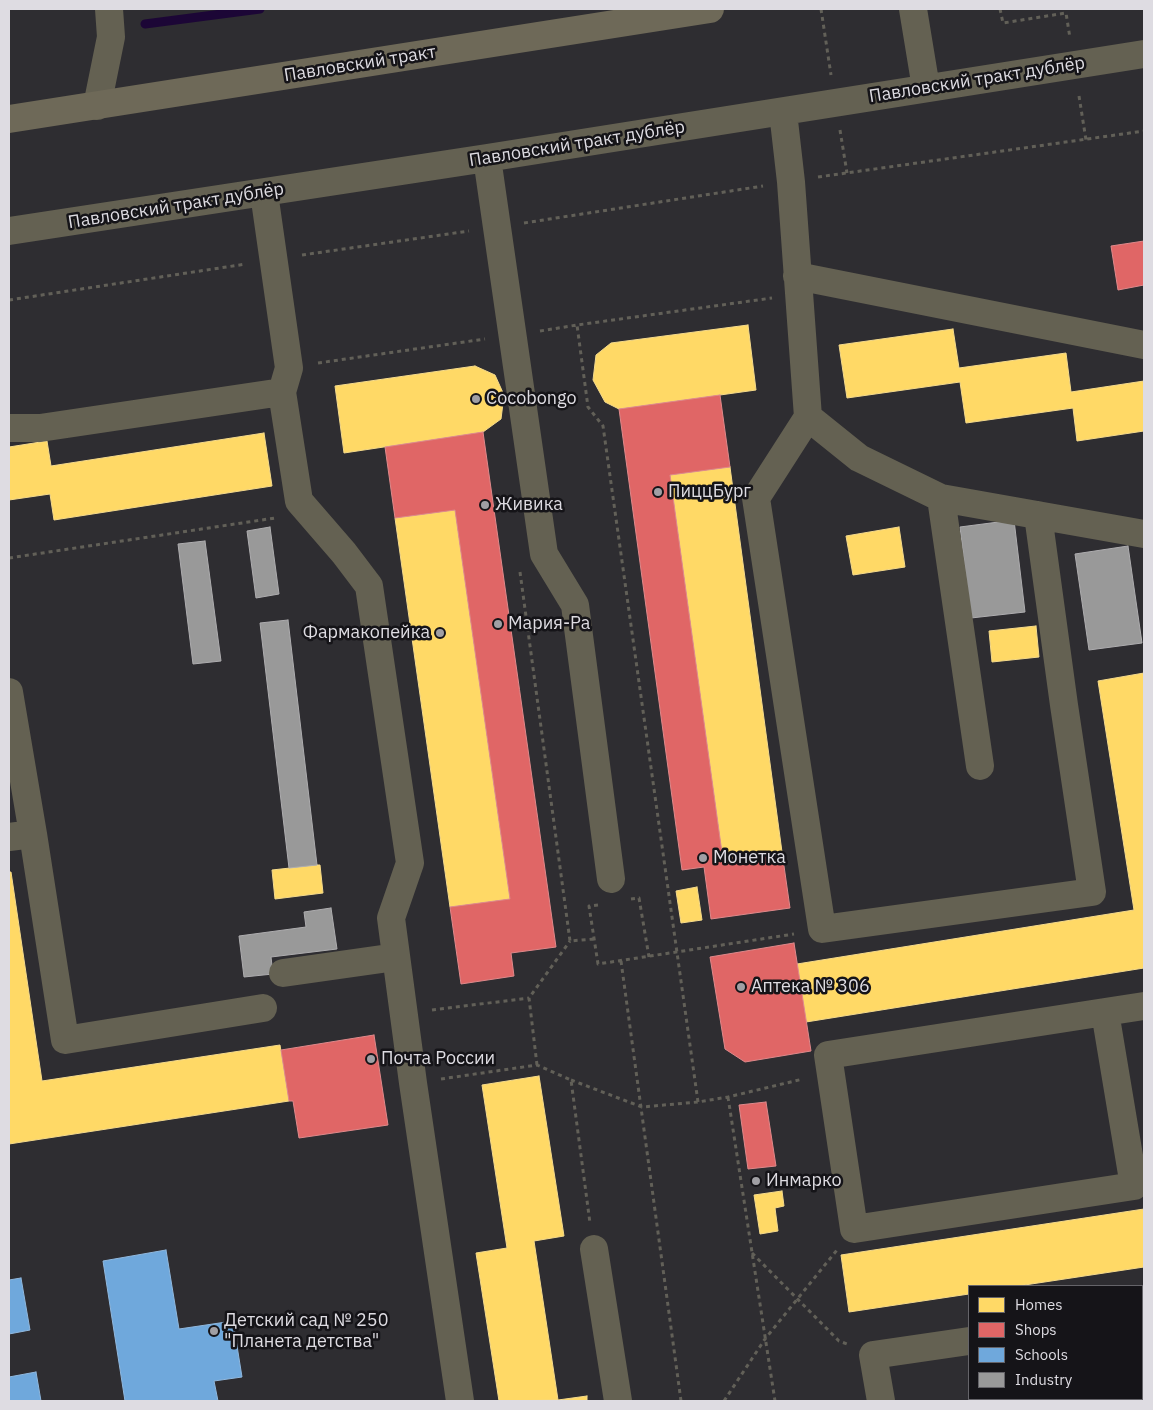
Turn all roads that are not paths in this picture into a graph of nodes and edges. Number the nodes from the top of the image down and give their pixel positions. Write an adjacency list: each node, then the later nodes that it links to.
1 (108, 9): 6 (street)
2 (710, 9): 6 (main road, Павловский тракт)
3 (913, 9): 5 (street)
4 (1144, 54): 5 (street, Павловский тракт дублёр)
5 (926, 88): 7 (street, Павловский тракт дублёр)
6 (96, 106): 8 (main road, Павловский тракт)
7 (783, 112): 9 (street, Павловский тракт дублёр); 12 (street)
8 (9, 119)
9 (487, 158): 10 (street, Павловский тракт дублёр); 23 (street)
10 (264, 193): 11 (street, Павловский тракт дублёр); 14 (street)
11 (9, 231)
12 (797, 285): 13 (street); 15 (street)
13 (1144, 345)
14 (285, 380): 16 (street); 24 (street)
15 (808, 417): 17 (street); 18 (street)
16 (9, 428)
17 (941, 498): 18 (street); 21 (street)
18 (1038, 514): 19 (street)
19 (1144, 534)
20 (9, 692): 22 (street)
21 (980, 766)
22 (21, 835): 27 (street)
23 (613, 894)
24 (396, 957): 25 (street); 31 (street)
25 (283, 973)
26 (1144, 1006): 28 (street)
27 (263, 1008)
28 (1105, 1012): 28 (street)
29 (594, 1249): 32 (street)
30 (968, 1341): 33 (street)
31 (460, 1401)
32 (618, 1401)
33 (881, 1401)

